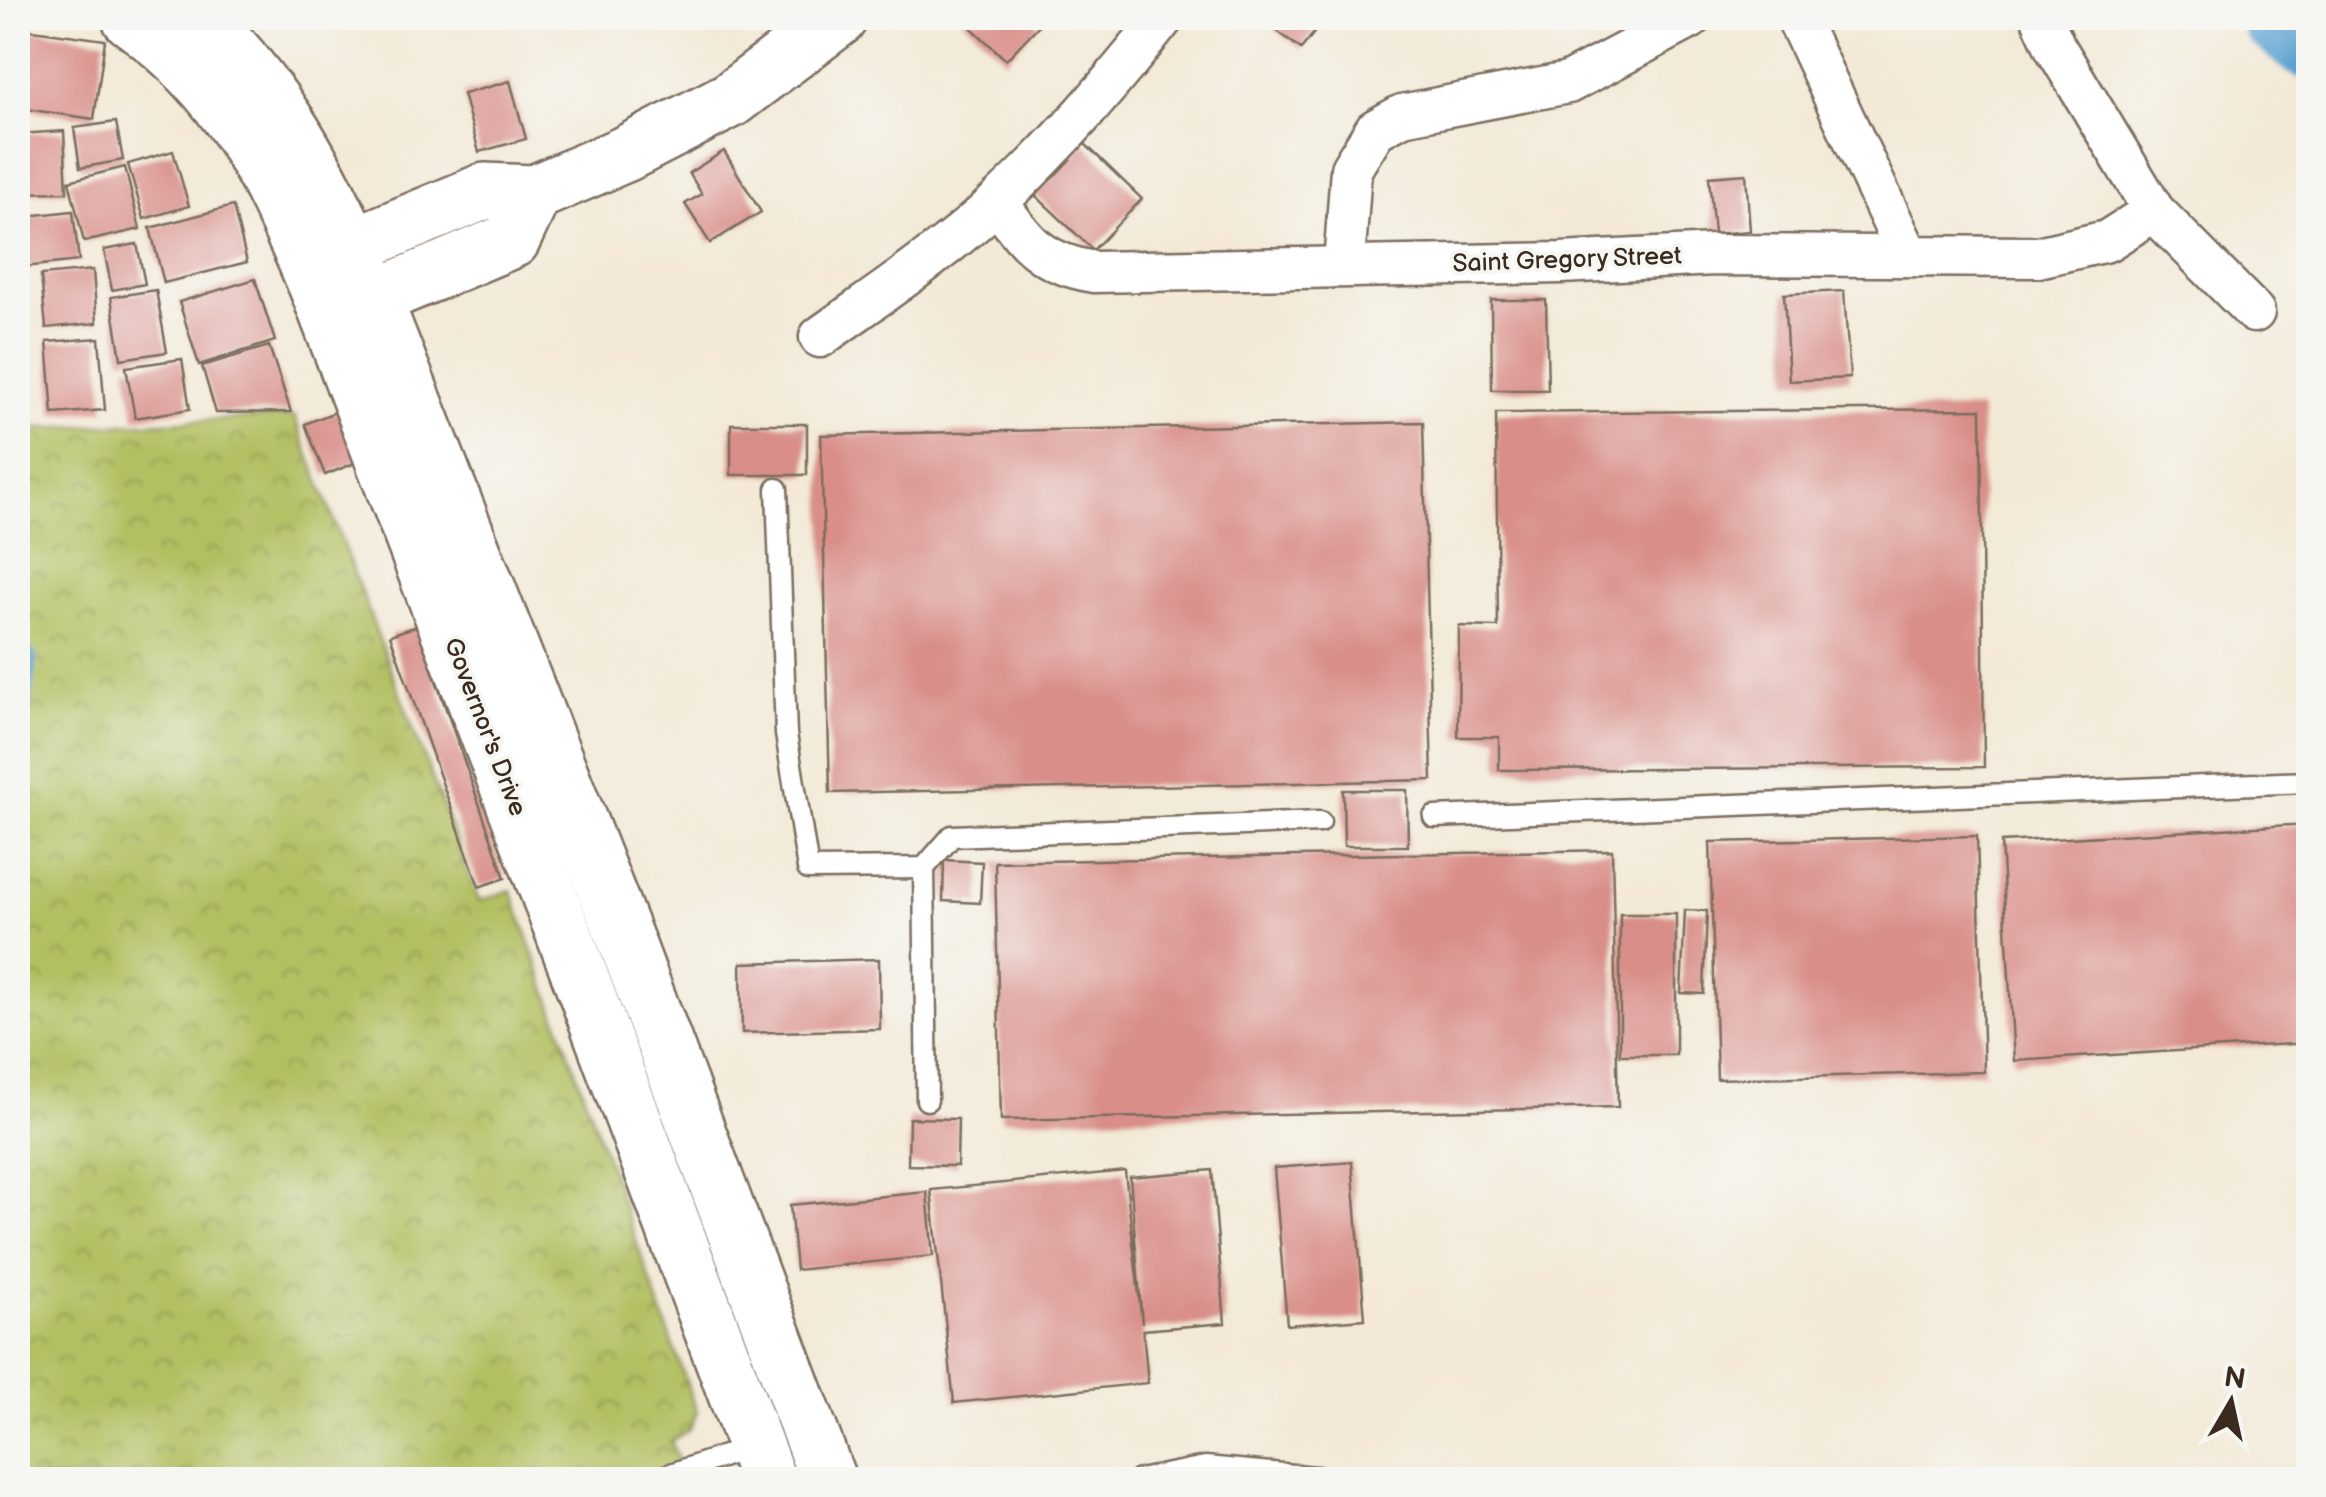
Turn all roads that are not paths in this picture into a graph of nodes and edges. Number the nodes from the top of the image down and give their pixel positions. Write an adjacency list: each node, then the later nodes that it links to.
1 (130, 18): 14 (main road, Governor's Drive)
2 (202, 18): 11 (main road, Governor's Drive)
3 (839, 18): 8 (main road)
4 (1163, 18): 9 (street)
5 (1691, 18): 13 (street)
6 (1797, 18): 12 (street)
7 (2042, 18): 10 (street)
8 (534, 193): 11 (main road); 15 (main road)
9 (998, 202): 13 (street, Saint Gregory Street); 17 (street)
10 (2154, 210): 12 (street, Saint Gregory Street); 16 (street)
11 (352, 246): 14 (main road); 15 (main road, Governor's Drive)
12 (1908, 255): 13 (street, Saint Gregory Street)
13 (1344, 266)
14 (318, 289): 15 (main road); 24 (main road, Governor's Drive)
15 (374, 298): 24 (main road, Governor's Drive)
16 (2254, 312)
17 (820, 337)
18 (778, 489): 22 (lane)
19 (2308, 782): 20 (lane)
20 (1434, 817)
21 (1320, 822): 22 (lane)
22 (924, 868): 23 (lane)
23 (927, 1100)
24 (779, 1445): 26 (lane); 27 (main road, Governor's Drive)
25 (1208, 1473): 28 (lane); 29 (lane)
26 (654, 1480)
27 (828, 1480)
28 (1139, 1480)
29 (1349, 1480)

